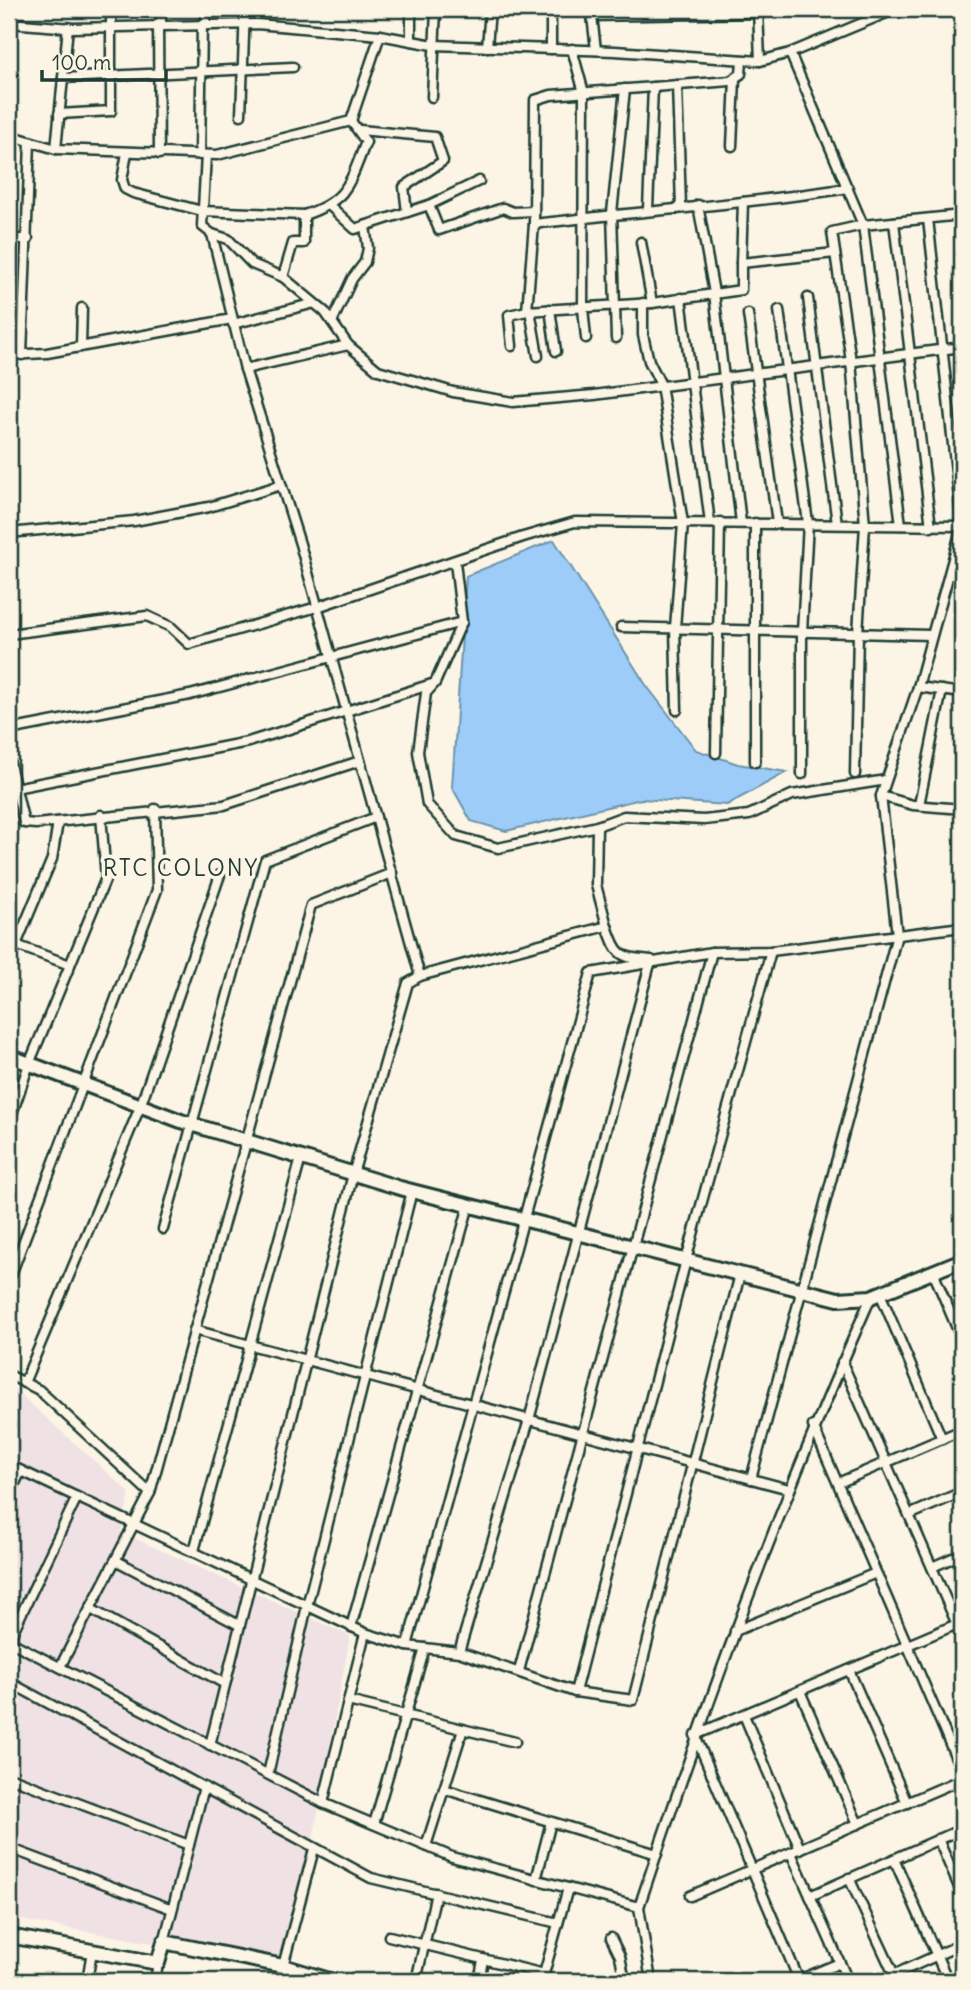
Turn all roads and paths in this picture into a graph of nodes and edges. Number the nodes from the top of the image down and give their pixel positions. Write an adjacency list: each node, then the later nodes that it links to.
1 (111, 9): 16 (street)
2 (161, 9): 13 (street)
3 (206, 9): 14 (street)
4 (245, 9): 15 (street)
5 (411, 9): 19 (street)
6 (436, 9): 20 (street)
7 (490, 9): 21 (street)
8 (551, 9): 22 (street)
9 (896, 9): 25 (street)
10 (758, 11): 11 (street); 27 (street)
11 (592, 12): 24 (street)
12 (9, 23): 17 (street)
13 (160, 24): 14 (street); 16 (street); 31 (street)
14 (204, 24): 15 (street); 30 (street)
15 (246, 24): 18 (street); 29 (street)
16 (109, 26): 17 (street); 32 (street)
17 (68, 27): 33 (street)
18 (380, 34): 19 (street); 42 (street)
19 (411, 41): 20 (street)
20 (433, 45): 21 (street); 39 (street)
21 (487, 47): 22 (street)
22 (551, 49): 23 (street)
23 (572, 49): 24 (street); 38 (street)
24 (596, 50): 26 (street)
25 (790, 53): 27 (street); 52 (street)
26 (743, 60): 27 (street); 34 (street)
27 (760, 61)
28 (293, 67): 29 (street)
29 (243, 69): 30 (street); 41 (street)
30 (202, 72): 31 (street); 50 (street)
31 (158, 73): 32 (street); 49 (street)
32 (110, 76): 33 (street); 40 (street)
33 (63, 78): 40 (street)
34 (735, 79): 35 (street); 46 (street)
35 (677, 85): 36 (street); 57 (street)
36 (653, 87): 37 (street); 58 (street)
37 (625, 89): 38 (street); 62 (street)
38 (584, 93): 60 (street); 65 (street)
39 (432, 97)
40 (59, 114): 47 (street)
41 (241, 115)
42 (351, 121): 43 (street); 50 (street)
43 (360, 130): 56 (street); 61 (street)
44 (9, 135): 45 (street)
45 (30, 142): 47 (street); 73 (street)
46 (732, 146)
47 (56, 149): 48 (street)
48 (127, 153): 49 (street); 59 (street)
49 (159, 154): 50 (street)
50 (203, 155): 59 (street)
51 (479, 181): 54 (street)
52 (848, 188): 53 (street); 69 (street)
53 (743, 202): 55 (street); 76 (street)
54 (429, 205): 60 (street); 61 (street)
55 (698, 205): 57 (street); 78 (street)
56 (330, 206): 63 (street); 70 (street)
57 (681, 207): 58 (street)
58 (648, 209): 62 (street)
59 (202, 211): 63 (street); 71 (street)
60 (534, 211): 68 (street)
61 (407, 212): 70 (street)
62 (612, 213): 65 (street); 83 (street)
63 (304, 215): 77 (street)
64 (962, 215): 66 (street)
65 (585, 217): 68 (street); 85 (street)
66 (928, 219): 67 (street); 98 (street)
67 (894, 222): 69 (street); 100 (street)
68 (534, 224): 88 (street)
69 (863, 225): 75 (street); 104 (street)
70 (365, 226): 91 (street)
71 (212, 234): 77 (street); 90 (street)
72 (9, 239): 73 (street)
73 (28, 239): 102 (street)
74 (641, 242): 82 (street)
75 (835, 253): 76 (street); 105 (street)
76 (741, 263): 78 (street)
77 (283, 277): 81 (street)
78 (714, 293): 79 (street); 110 (street)
79 (681, 298): 82 (street); 111 (street)
80 (808, 298): 106 (street)
81 (311, 303): 90 (street); 91 (street)
82 (648, 303): 83 (street); 112 (street)
83 (614, 305): 85 (street); 93 (street)
84 (82, 308): 96 (street)
85 (583, 308): 86 (street); 92 (street)
86 (550, 309): 88 (street); 99 (street)
87 (779, 310): 108 (street)
88 (529, 311): 95 (street); 103 (street)
89 (748, 314): 109 (street)
90 (233, 322): 96 (street); 107 (street)
91 (332, 322): 94 (street)
92 (586, 338)
93 (616, 338)
94 (348, 345): 107 (street); 112 (street)
95 (512, 346)
96 (81, 347): 102 (street)
97 (962, 347): 98 (street)
98 (941, 349): 100 (street); 114 (street)
99 (556, 351)
100 (911, 353): 104 (street); 126 (street)
101 (9, 355): 102 (street)
102 (22, 355)
103 (538, 356)
104 (878, 358): 105 (street); 124 (street)
105 (851, 360): 106 (street); 123 (street)
106 (818, 365): 108 (street); 122 (street)
107 (245, 369): 115 (street)
108 (786, 369): 109 (street); 121 (street)
109 (755, 373): 110 (street); 120 (street)
110 (725, 377): 111 (street); 118 (street)
111 (694, 381): 112 (street); 117 (street)
112 (661, 385): 116 (street)
113 (962, 434): 114 (street)
114 (951, 435): 125 (street)
115 (281, 485): 127 (street); 129 (street)
116 (683, 523): 117 (street); 128 (street); 132 (street)
117 (715, 523): 118 (street); 133 (street)
118 (741, 523): 119 (street)
119 (755, 523): 120 (street); 134 (street)
120 (777, 523): 121 (street)
121 (808, 523): 122 (street); 135 (street)
122 (837, 524): 123 (street)
123 (865, 525): 124 (street); 136 (street)
124 (901, 525): 126 (street)
125 (962, 526): 126 (street); 138 (street)
126 (931, 527)
127 (9, 533)
128 (455, 562): 129 (street); 130 (street)
129 (317, 607): 137 (street); 139 (street)
130 (461, 622): 139 (street); 140 (street)
131 (621, 627): 132 (street)
132 (675, 628): 133 (street); 144 (street)
133 (716, 629): 134 (street); 147 (street)
134 (756, 631): 135 (street); 150 (street)
135 (802, 632): 136 (street); 151 (street)
136 (858, 633): 138 (street); 152 (street)
137 (9, 634)
138 (930, 635): 141 (street)
139 (332, 657): 145 (street); 146 (street)
140 (435, 683): 145 (street); 162 (street)
141 (918, 687): 142 (street); 153 (street)
142 (942, 690): 143 (street); 156 (street)
143 (962, 692)
144 (677, 710)
145 (347, 712): 149 (street); 154 (street)
146 (9, 730)
147 (716, 753)
148 (9, 760): 154 (street)
149 (360, 761): 158 (street); 160 (street)
150 (755, 762)
151 (802, 774)
152 (855, 774)
153 (886, 780): 155 (street); 162 (street)
154 (15, 788): 161 (street)
155 (881, 796): 156 (street); 167 (street)
156 (919, 805): 157 (street)
157 (962, 809)
158 (155, 810): 159 (street); 175 (street)
159 (101, 816): 161 (street); 171 (street)
160 (376, 817): 163 (street); 178 (street)
161 (58, 822): 171 (street)
162 (597, 825): 165 (street)
163 (392, 873): 172 (street); 179 (street)
164 (220, 875): 176 (street)
165 (607, 926): 170 (street); 172 (street)
166 (962, 928): 167 (street)
167 (897, 935): 168 (street); 193 (street)
168 (771, 951): 169 (street); 188 (street)
169 (712, 952): 170 (street); 187 (street)
170 (651, 960): 184 (street); 186 (street)
171 (70, 965): 174 (street)
172 (420, 976): 181 (street)
173 (9, 1056): 174 (street)
174 (29, 1064): 175 (street); 177 (street)
175 (83, 1086): 176 (street); 192 (street)
176 (140, 1107): 178 (street); 202 (street)
177 (9, 1123)
178 (191, 1124): 179 (street); 185 (street)
179 (244, 1141): 180 (street); 195 (street)
180 (301, 1158): 181 (street); 197 (street)
181 (353, 1174): 182 (street); 198 (street)
182 (412, 1191): 183 (street); 201 (street)
183 (469, 1205): 184 (street); 203 (street)
184 (522, 1218): 186 (street); 204 (street)
185 (163, 1228)
186 (580, 1233): 187 (street); 205 (street)
187 (635, 1247): 188 (street); 208 (street)
188 (686, 1260): 191 (street); 210 (street)
189 (962, 1260): 190 (street)
190 (933, 1272): 194 (street); 196 (street)
191 (740, 1274): 193 (street); 212 (street)
192 (9, 1280)
193 (802, 1290): 194 (street); 215 (street)
194 (876, 1295): 199 (street); 209 (street)
195 (194, 1330): 197 (street); 219 (street)
196 (962, 1340)
197 (250, 1345): 198 (street); 224 (street)
198 (305, 1360): 201 (street); 229 (street)
199 (842, 1362): 206 (street); 211 (street)
200 (9, 1375): 202 (street)
201 (365, 1376): 203 (street); 230 (street)
202 (24, 1383): 219 (street)
203 (417, 1390): 204 (street); 234 (street)
204 (472, 1405): 205 (street); 239 (street)
205 (529, 1420): 208 (street); 242 (street)
206 (813, 1426): 216 (street); 217 (street)
207 (962, 1430): 209 (street)
208 (583, 1434): 210 (street); 245 (street)
209 (942, 1439): 211 (street)
210 (638, 1449): 212 (street); 249 (street)
211 (886, 1463): 216 (street); 222 (street)
212 (693, 1464): 215 (street); 249 (street)
213 (9, 1465): 214 (street)
214 (21, 1471): 220 (street); 221 (street)
215 (751, 1479): 217 (street)
216 (838, 1483): 228 (street)
217 (789, 1489): 235 (street)
218 (962, 1492): 222 (street)
219 (150, 1493): 223 (street)
220 (9, 1495)
221 (77, 1497): 223 (street); 238 (street)
222 (909, 1515): 227 (street)
223 (136, 1524): 224 (street); 226 (street)
224 (194, 1551): 229 (street)
225 (962, 1554): 227 (street)
226 (117, 1561): 231 (street); 233 (street)
227 (932, 1567): 232 (street)
228 (876, 1573): 235 (street); 240 (street)
229 (249, 1578): 230 (street); 233 (street)
230 (307, 1606): 234 (street); 258 (street)
231 (91, 1609): 243 (street); 247 (street)
232 (960, 1623): 237 (street); 240 (street)
233 (239, 1625): 247 (street)
234 (351, 1627): 236 (street)
235 (735, 1631): 254 (street)
236 (365, 1633): 239 (street); 250 (street)
237 (962, 1636)
238 (9, 1640): 243 (street)
239 (407, 1646): 241 (street)
240 (908, 1646): 244 (street); 257 (street)
241 (425, 1648): 242 (street); 251 (street)
242 (459, 1652): 245 (street)
243 (60, 1667): 256 (street)
244 (849, 1670): 248 (street); 264 (street)
245 (519, 1671): 249 (street)
246 (9, 1682): 261 (street)
247 (225, 1684): 256 (street)
248 (800, 1691): 252 (street); 267 (street)
249 (575, 1692)
250 (348, 1701): 251 (street); 263 (street)
251 (405, 1714): 253 (street); 266 (street)
252 (744, 1715): 254 (street); 274 (street)
253 (463, 1729): 255 (street); 262 (street)
254 (695, 1735): 276 (street); 278 (street)
255 (515, 1742)
256 (210, 1745): 258 (street)
257 (962, 1772)
258 (268, 1774): 263 (street)
259 (9, 1777): 270 (street)
260 (962, 1779): 264 (street)
261 (204, 1787): 270 (street); 273 (street)
262 (444, 1789): 265 (street); 271 (street)
263 (323, 1802): 266 (street)
264 (907, 1803): 267 (street)
265 (551, 1822): 276 (street); 280 (street)
266 (374, 1824): 271 (street)
267 (858, 1824): 274 (street)
268 (962, 1829): 269 (street)
269 (938, 1839): 277 (street); 283 (street)
270 (189, 1845): 287 (street)
271 (426, 1846): 280 (street)
272 (9, 1848): 287 (street)
273 (314, 1849): 282 (street); 300 (street)
274 (800, 1849): 275 (street)
275 (791, 1853): 278 (street); 285 (street)
276 (657, 1854): 286 (street)
277 (894, 1859): 279 (street); 296 (street)
278 (751, 1870): 284 (street); 310 (street)
279 (849, 1878): 285 (street); 302 (street)
280 (536, 1880): 281 (street)
281 (568, 1888): 286 (street); 288 (street)
282 (436, 1893): 288 (street); 294 (street)
283 (962, 1894)
284 (690, 1896)
285 (810, 1896): 299 (street)
286 (639, 1907): 309 (street)
287 (172, 1909): 292 (street)
288 (558, 1923): 301 (street)
289 (9, 1936): 295 (street)
290 (389, 1936): 294 (street)
291 (611, 1938): 308 (street)
292 (164, 1942): 298 (street); 300 (street)
293 (962, 1944): 296 (street)
294 (424, 1945): 297 (street); 306 (street)
295 (92, 1951): 298 (street); 303 (street)
296 (937, 1955): 302 (street); 313 (street)
297 (484, 1960): 301 (street); 307 (street)
298 (158, 1963): 304 (street)
299 (840, 1963): 310 (street); 311 (street)
300 (283, 1966): 305 (street)
301 (542, 1978)
302 (896, 1978): 312 (street)
303 (87, 1981)
304 (155, 1981)
305 (333, 1981)
306 (415, 1981)
307 (479, 1981)
308 (625, 1981)
309 (651, 1981)
310 (797, 1981)
311 (848, 1981)
312 (880, 1981)
313 (948, 1981)

